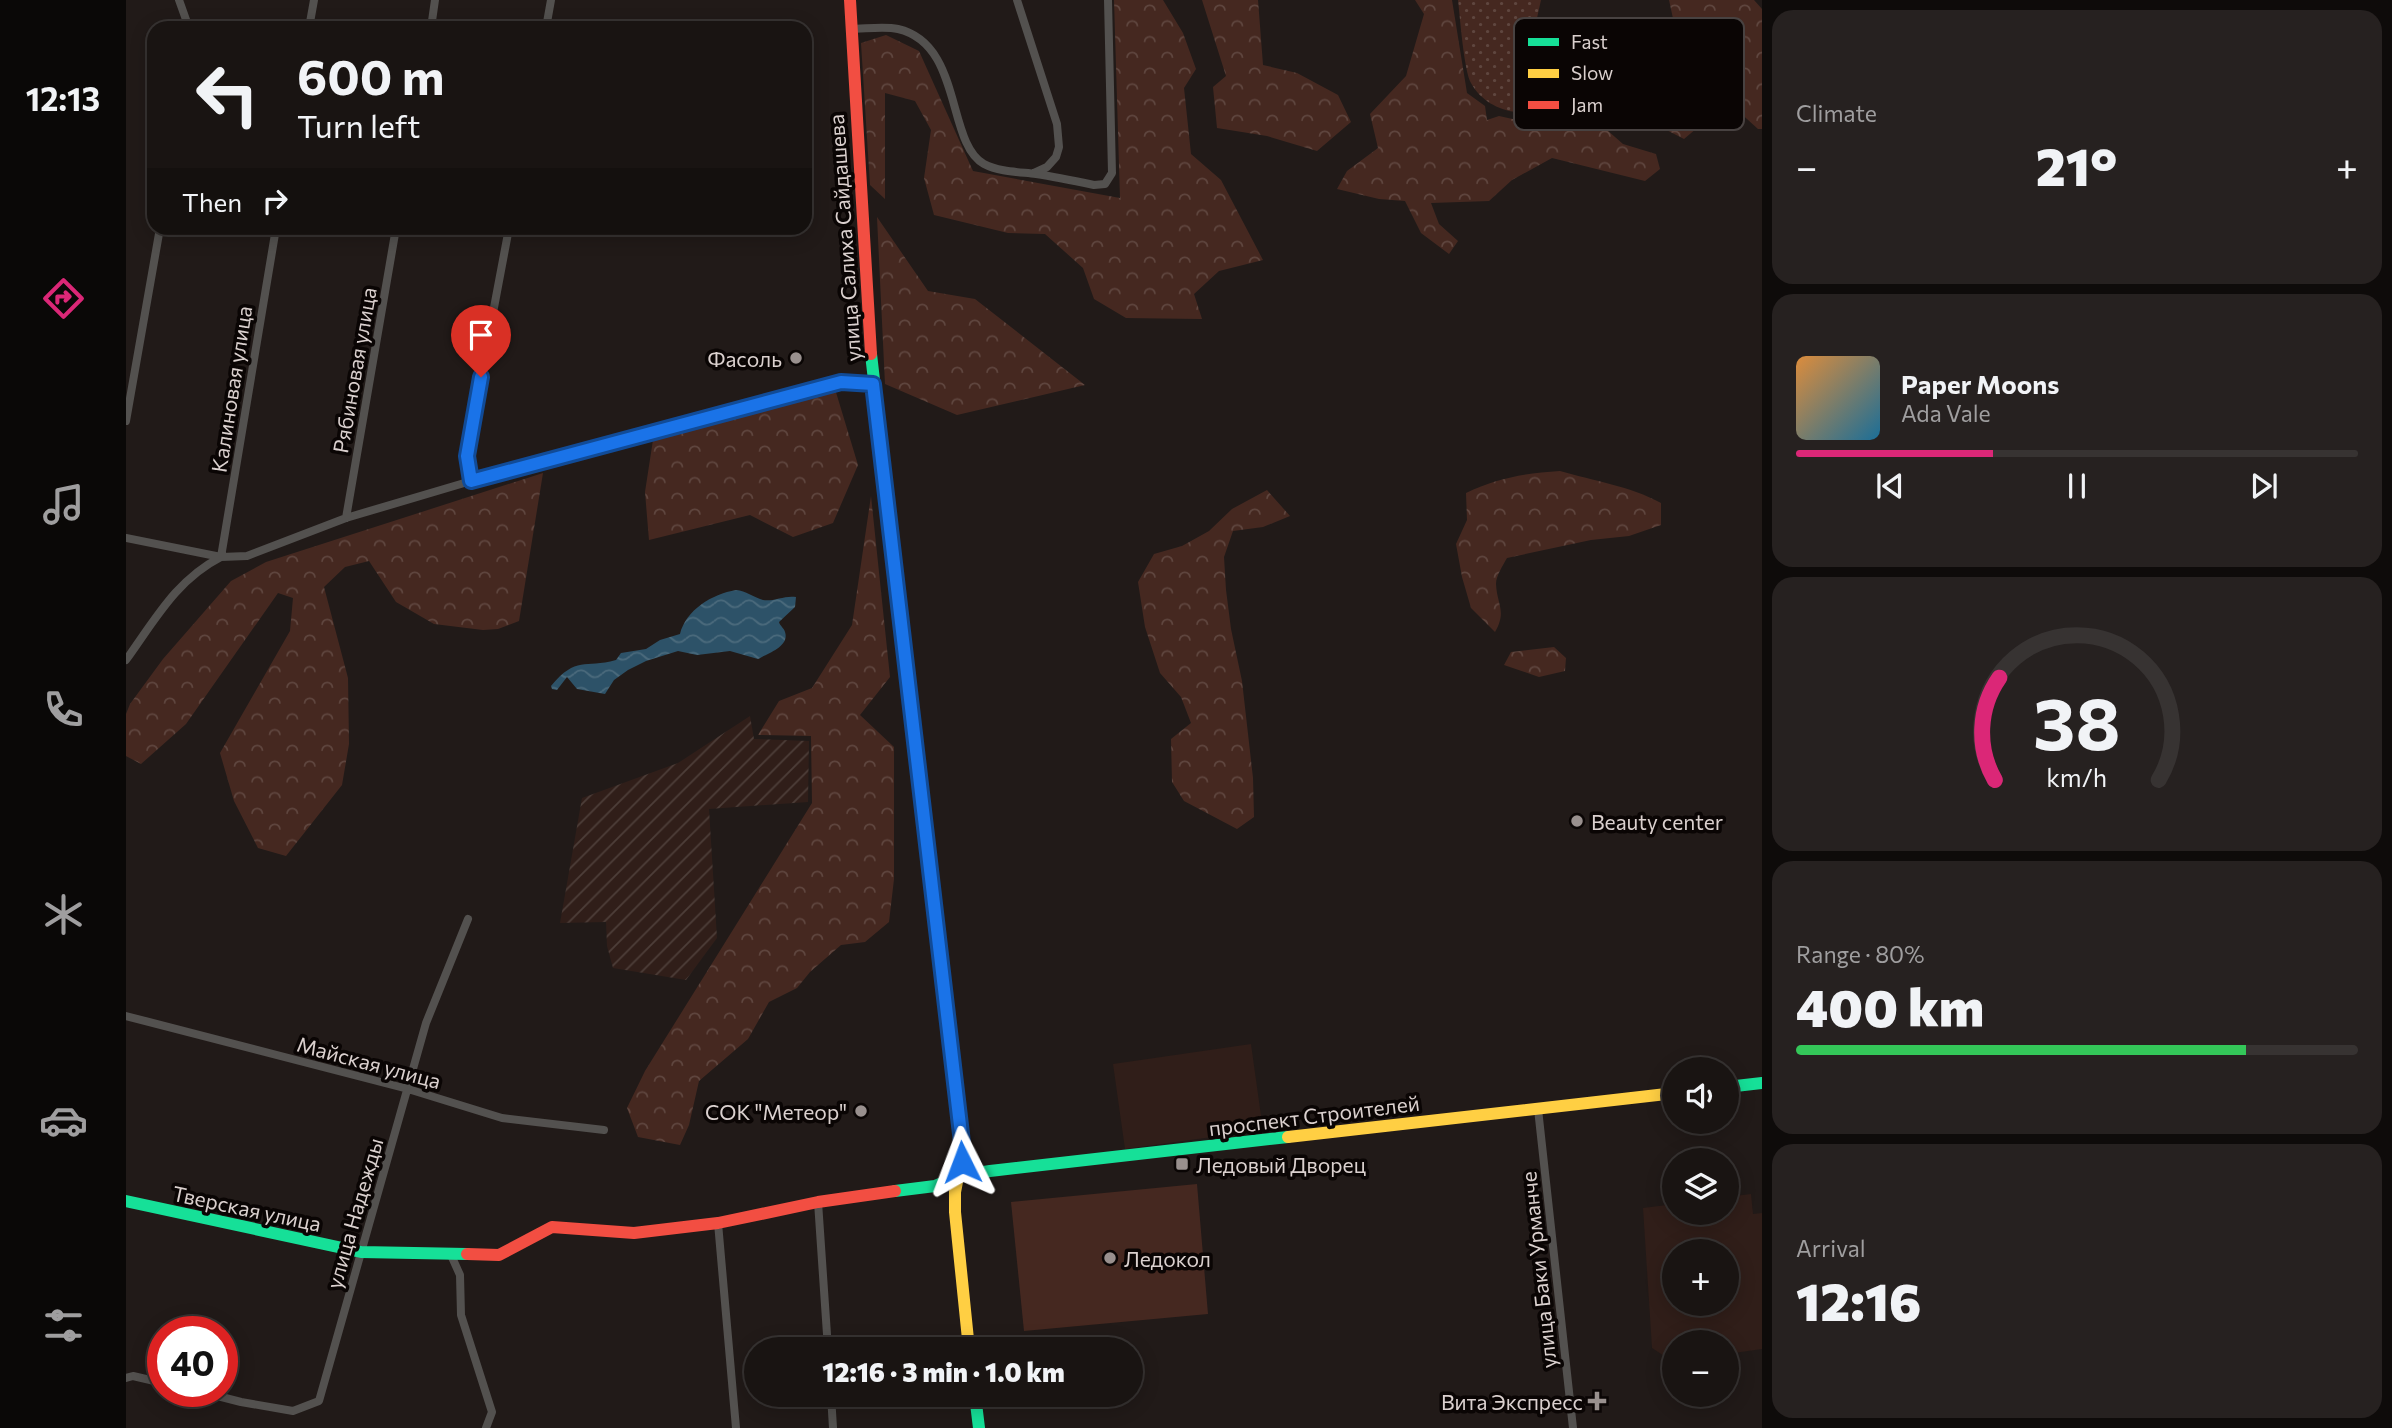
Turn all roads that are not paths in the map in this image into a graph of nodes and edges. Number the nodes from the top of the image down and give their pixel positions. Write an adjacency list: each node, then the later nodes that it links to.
1 (180, 0): 8 (street)
2 (314, 0): 9 (street)
3 (435, 0): 10 (street)
4 (551, 0): 11 (street)
5 (849, 0): 12 (street, улица Салиха Сайдашева)
6 (1017, 0): 13 (street)
7 (1108, 0): 13 (street)
8 (187, 21)
9 (310, 21)
10 (431, 21)
11 (547, 21)
12 (850, 29): 13 (street); 18 (street, улица Салиха Сайдашева)
13 (1031, 174)
14 (159, 235): 19 (street)
15 (275, 235): 23 (street, Калиновая улица)
16 (395, 235): 21 (street, Рябиновая улица)
17 (508, 235): 20 (street)
18 (873, 384): 20 (street); 33 (street, улица Салиха Сайдашева)
19 (126, 421)
20 (471, 481): 21 (street)
21 (346, 519): 23 (street)
22 (126, 538): 23 (street)
23 (221, 557): 24 (street)
24 (126, 660)
25 (468, 919): 29 (street, улица Надежды)
26 (126, 1016): 29 (street, Майская улица)
27 (1762, 1083): 28 (street)
28 (1739, 1086)
29 (408, 1088): 32 (street, Майская улица); 37 (street, улица Надежды)
30 (1662, 1094): 31 (street, проспект Строителей)
31 (1538, 1108): 33 (street, проспект Строителей); 50 (street, улица Баки Урманче)
32 (604, 1130)
33 (958, 1177): 35 (street, проспект Строителей); 40 (street, улица Салиха Сайдашева)
34 (126, 1201): 37 (street, Тверская улица)
35 (818, 1202): 36 (street, проспект Строителей); 39 (street)
36 (718, 1223): 38 (street, Тверская улица); 47 (street)
37 (361, 1252): 38 (street, Тверская улица); 43 (street, улица Надежды)
38 (451, 1255): 46 (street)
39 (827, 1337)
40 (968, 1337)
41 (126, 1378): 42 (street)
42 (147, 1379)
43 (238, 1401)
44 (832, 1407): 48 (street)
45 (976, 1407): 49 (street)
46 (486, 1428)
47 (736, 1428)
48 (833, 1428)
49 (979, 1428)
50 (1573, 1428)

